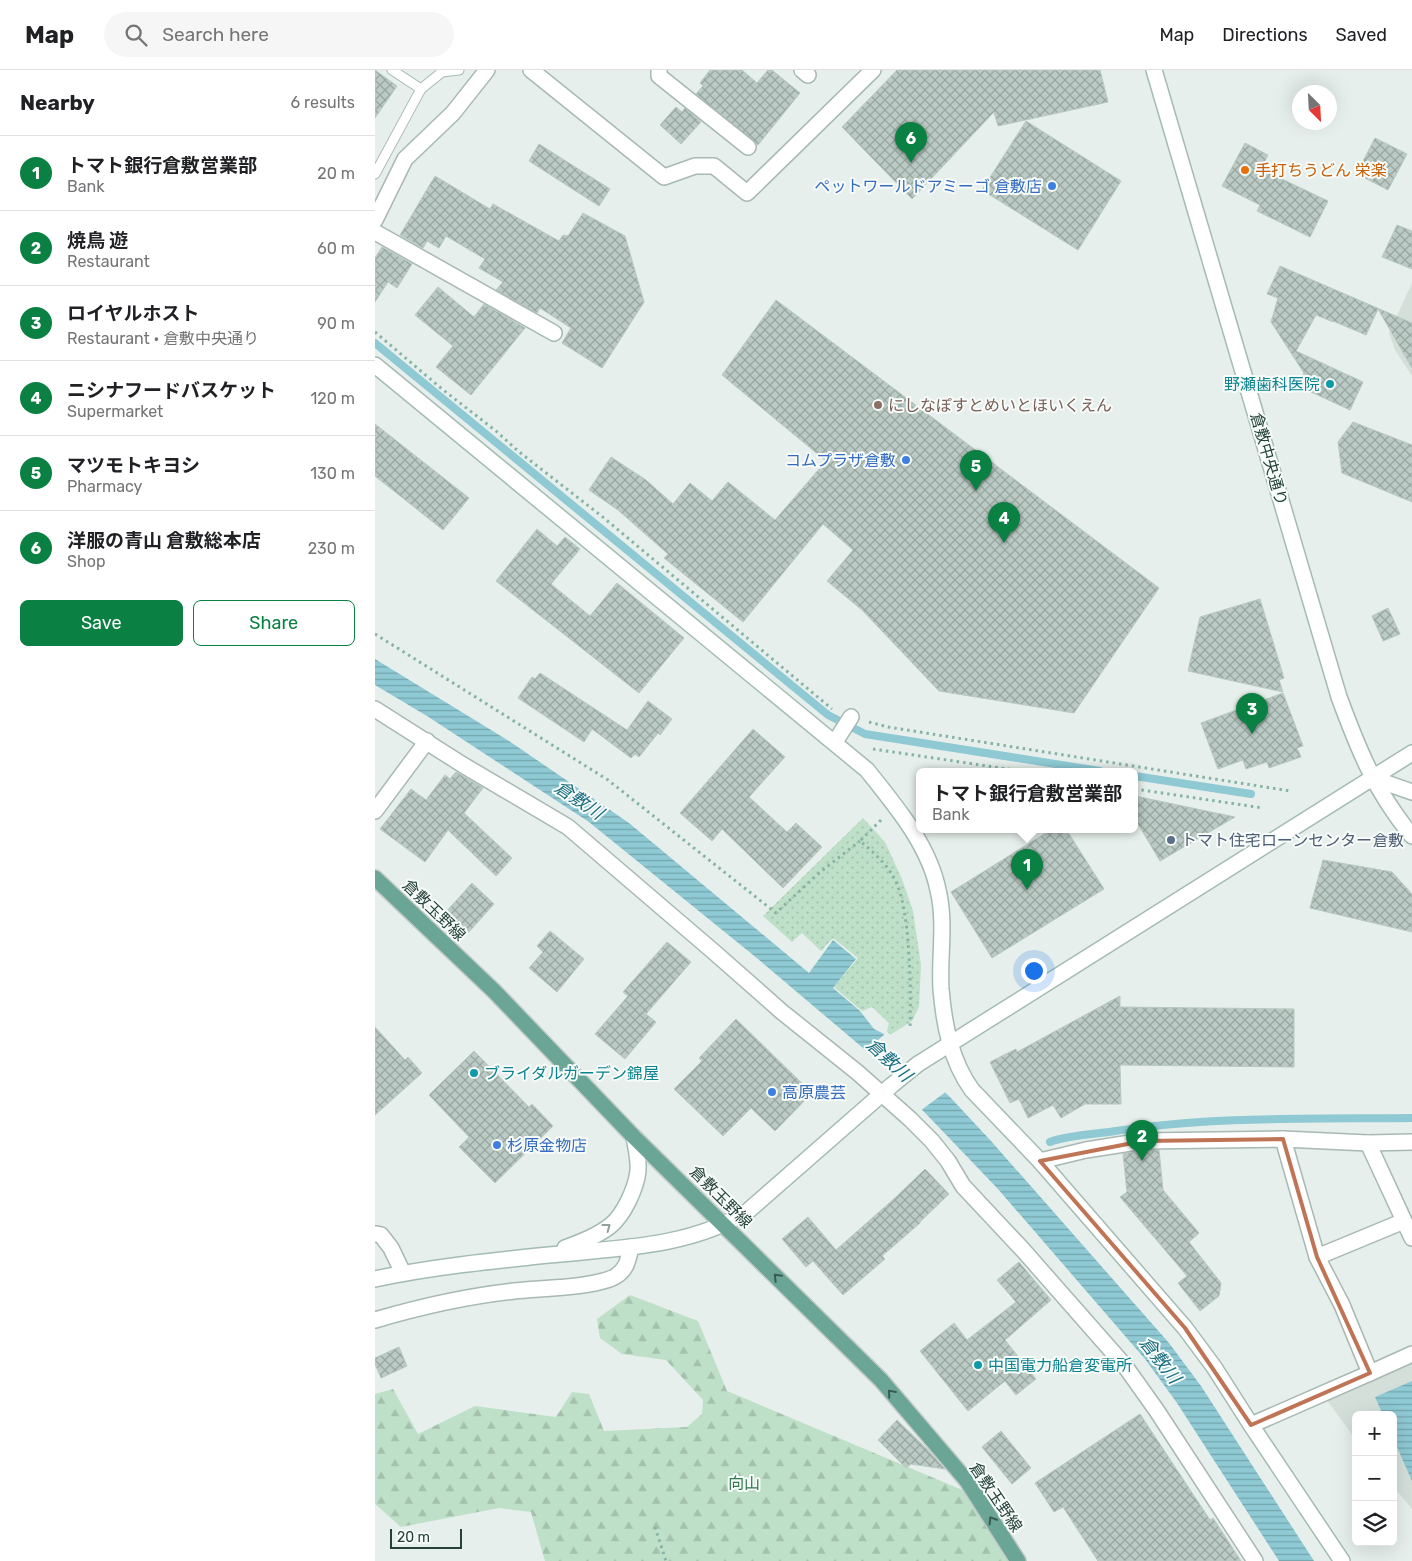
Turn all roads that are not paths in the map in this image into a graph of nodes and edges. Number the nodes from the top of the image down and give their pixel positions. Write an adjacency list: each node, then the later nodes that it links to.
1 (392, 70): 9 (lane)
2 (459, 70): 8 (lane)
3 (487, 70): 12 (street)
4 (531, 70): 6 (street)
5 (659, 70): 10 (street)
6 (873, 70)
7 (1154, 70): 21 (street, 倉敷中央通り)
8 (442, 71): 9 (lane)
9 (421, 89): 11 (lane)
10 (749, 147)
11 (375, 174)
12 (375, 220)
13 (375, 232): 14 (street)
14 (554, 333)
15 (375, 365): 19 (street)
16 (375, 709): 18 (street)
17 (850, 718): 19 (street)
18 (427, 741): 23 (street); 27 (street)
19 (839, 741): 26 (street)
20 (1412, 752): 21 (street)
21 (1372, 778): 22 (street); 24 (street, 倉敷中央通り); 26 (street)
22 (1412, 792)
23 (375, 811)
24 (1412, 836)
25 (375, 878): 28 (main road, 倉敷玉野線)
26 (949, 1044): 27 (street); 32 (street)
27 (887, 1090): 34 (street); 47 (street)
28 (634, 1137): 34 (main road, 倉敷玉野線); 38 (street, one-way to 28)
29 (1283, 1139): 31 (street); 32 (street); 39 (street)
30 (1412, 1142): 31 (street)
31 (1368, 1143): 33 (street)
32 (1040, 1161): 45 (street)
33 (1404, 1221): 36 (street); 39 (street)
34 (725, 1225): 37 (street); 46 (main road, 倉敷玉野線, one-way to 34)
35 (375, 1234): 40 (street)
36 (1412, 1238)
37 (631, 1247): 38 (street); 42 (street)
38 (548, 1255): 40 (street)
39 (1317, 1257): 44 (street)
40 (403, 1273): 41 (street)
41 (375, 1279)
42 (375, 1320)
43 (1412, 1354): 44 (street)
44 (1370, 1373): 45 (street)
45 (1251, 1426): 48 (street)
46 (1018, 1561)
47 (1255, 1561)
48 (1342, 1561)

